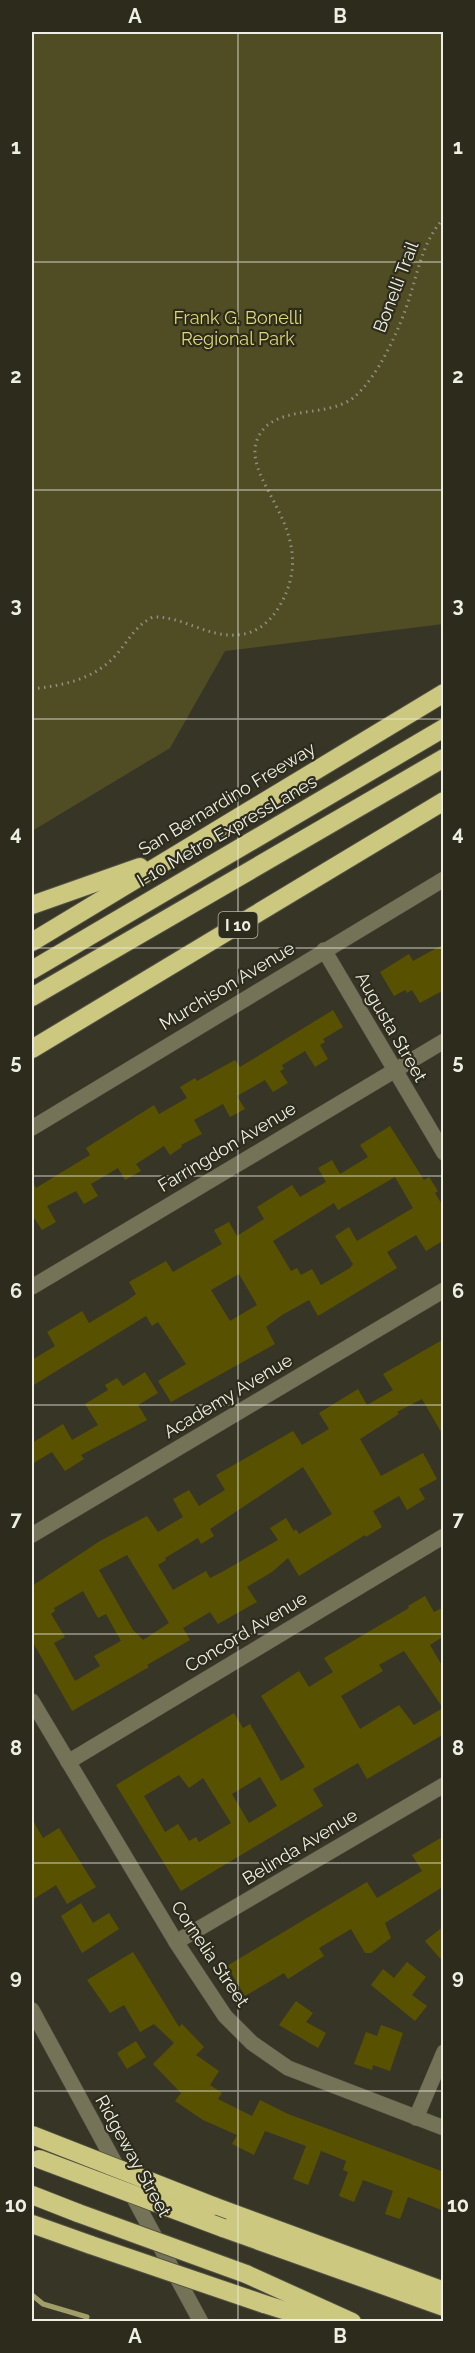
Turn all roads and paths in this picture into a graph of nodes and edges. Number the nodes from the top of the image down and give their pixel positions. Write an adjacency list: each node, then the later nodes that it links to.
1 (444, 218): 2 (path, Bonelli Trail)
2 (32, 689)
3 (444, 693): 7 (highway, San Bernardino Freeway)
4 (444, 728): 12 (highway, I-10 Metro ExpressLanes)
5 (444, 758): 13 (highway)
6 (444, 801): 15 (highway, I 10)
7 (176, 855): 9 (highway); 10 (highway, San Bernardino Freeway)
8 (444, 879): 11 (street, Murchison Avenue)
9 (32, 905)
10 (32, 942)
11 (324, 950): 16 (street, Augusta Street); 17 (street, Murchison Avenue)
12 (32, 969)
13 (32, 997)
14 (444, 1041): 16 (street, Farringdon Avenue)
15 (32, 1049)
16 (394, 1070): 18 (street, Augusta Street); 19 (street, Farringdon Avenue)
17 (32, 1128)
18 (444, 1154)
19 (32, 1287)
20 (444, 1290): 21 (street, Academy Avenue)
21 (32, 1535)
22 (444, 1536): 24 (street, Concord Avenue)
23 (32, 1701): 24 (street, Cornelia Street)
24 (68, 1762): 26 (street, Cornelia Street)
25 (444, 1785): 26 (street, Belinda Avenue)
26 (176, 1942): 29 (street, Cornelia Street)
27 (32, 2010): 37 (street, Ridgeway Street)
28 (444, 2052): 29 (street)
29 (416, 2118): 30 (street, Cornelia Street)
30 (444, 2128)
31 (32, 2135): 35 (highway, bridge)
32 (35, 2157): 36 (highway, bridge)
33 (32, 2196): 39 (highway, bridge)
34 (32, 2224): 38 (highway, bridge)
35 (444, 2291)
36 (444, 2307)
37 (201, 2322)
38 (322, 2322)
39 (352, 2322)

